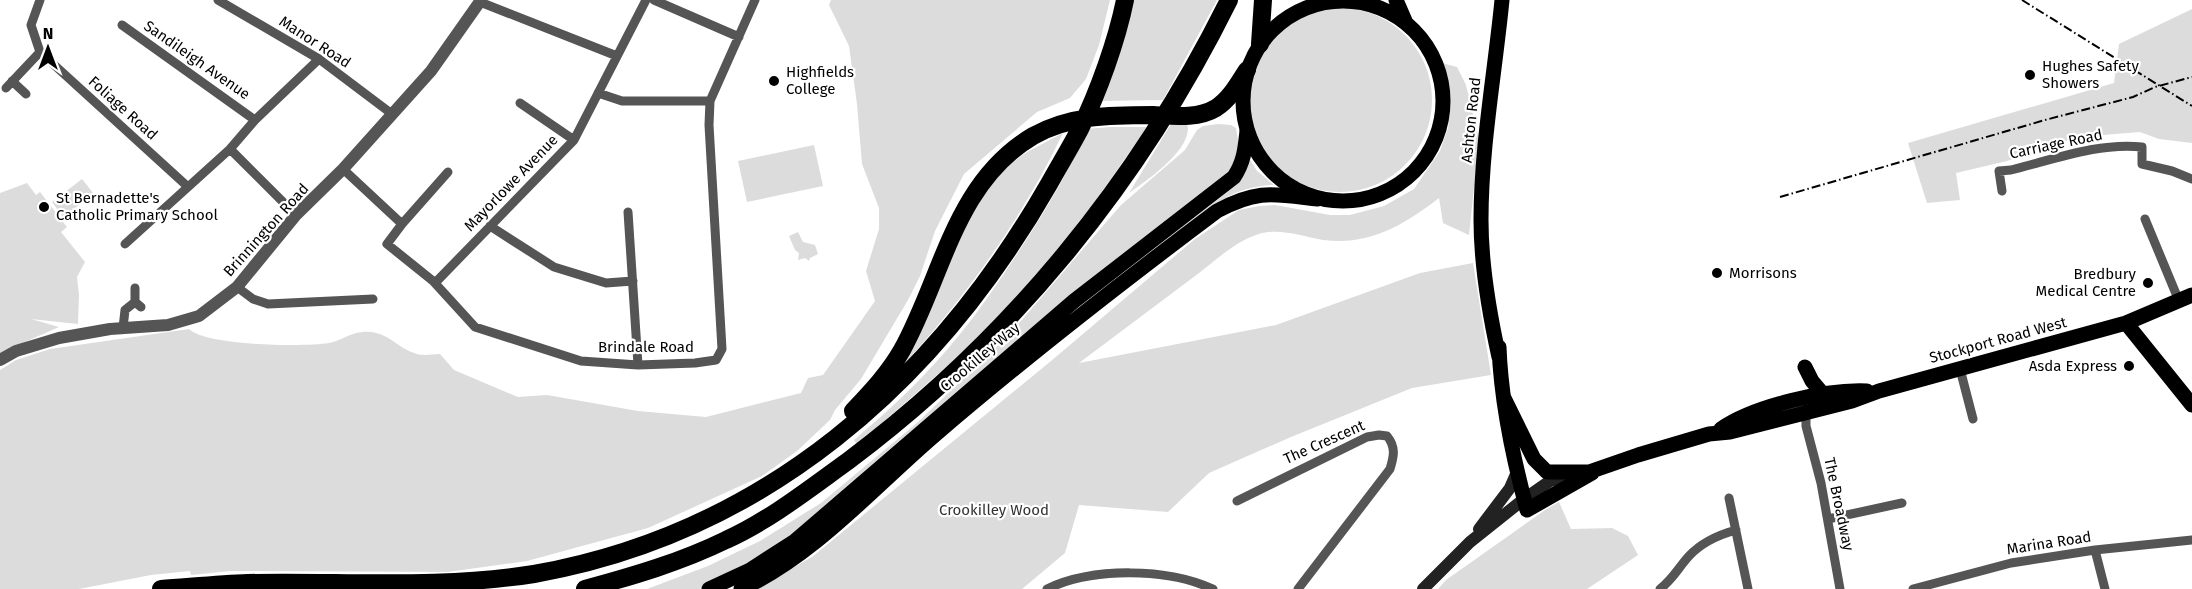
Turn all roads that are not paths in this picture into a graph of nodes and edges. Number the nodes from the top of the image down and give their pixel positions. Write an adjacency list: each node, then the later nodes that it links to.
1 (39, 0): 17 (street)
2 (218, 0): 19 (street, Manor Road)
3 (646, 0): 18 (street, Mayorlowe Avenue)
4 (654, 0): 15 (street)
5 (755, 0): 15 (street)
6 (1125, 0): 61 (highway)
7 (1229, 0): 74 (highway)
8 (1263, 0): 16 (highway)
9 (1396, 0): 13 (main road)
10 (1502, 0): 56 (main road, Ashton Road)
11 (480, 1): 18 (street); 25 (street, Brinnington Road)
12 (1324, 1): 13 (main road); 16 (main road)
13 (1406, 23): 35 (main road)
14 (122, 25): 26 (street, Sandileigh Avenue)
15 (739, 38): 23 (street)
16 (1260, 44): 20 (main road)
17 (40, 52): 22 (street); 33 (street, Foliage Road)
18 (617, 56): 21 (street, Mayorlowe Avenue)
19 (319, 59): 25 (street, Manor Road); 26 (street)
20 (1247, 70): 27 (main road); 61 (highway)
21 (598, 93): 23 (street); 28 (street, Mayorlowe Avenue)
22 (26, 94)
23 (710, 101): 51 (street, Brindale Road)
24 (520, 102): 28 (street)
25 (392, 114): 30 (street, Brinnington Road)
26 (255, 120): 29 (street)
27 (1247, 131): 35 (main road); 75 (main road, Crookilley Way)
28 (574, 140): 40 (street, Mayorlowe Avenue)
29 (230, 149): 33 (street); 37 (street)
30 (343, 169): 37 (street, Brinnington Road); 39 (street)
31 (448, 172): 39 (street)
32 (2192, 179): 34 (street, Carriage Road)
33 (187, 186): 41 (street)
34 (2002, 191)
35 (1318, 199): 76 (main road, Crookilley Way)
36 (628, 212): 42 (street)
37 (296, 215): 44 (street, Brinnington Road)
38 (2145, 219): 46 (street)
39 (402, 224): 43 (street, Brindale Road)
40 (490, 226): 42 (street); 43 (street, Mayorlowe Avenue)
41 (126, 244)
42 (633, 281): 51 (street)
43 (435, 283): 51 (street, Brindale Road)
44 (237, 287): 47 (street); 49 (street, Brinnington Road)
45 (135, 288): 49 (street)
46 (2186, 298): 48 (main road, Stockport Road West)
47 (373, 299)
48 (2126, 323): 53 (main road, Stockport Road West); 57 (main road)
49 (123, 328): 50 (street, Brinnington Road)
50 (0, 360)
51 (638, 365)
52 (1805, 368): 55 (main road)
53 (1960, 369): 54 (main road, Stockport Road West); 59 (street)
54 (1879, 391): 55 (main road, Stockport Road West); 58 (main road, Stockport Road West)
55 (1823, 394): 58 (main road, Stockport Road West)
56 (1504, 398): 60 (main road, Ashton Road); 63 (main road, Ashton Road)
57 (2192, 405)
58 (1801, 411): 62 (main road, Stockport Road West); 68 (street, The Broadway)
59 (1973, 418)
60 (1515, 421): 62 (main road, Ashton Road); 66 (main road, Ashton Road)
61 (811, 456): 73 (highway)
62 (1594, 470): 66 (main road, Stockport Road West)
63 (1517, 472): 66 (main road, Ashton Road); 71 (main road, Stockport Road West)
64 (1729, 498): 69 (street)
65 (1237, 501): 79 (street, The Crescent)
66 (1529, 502): 71 (main road, Stockport Road West)
67 (1902, 503): 68 (street)
68 (1828, 519): 83 (street, The Broadway)
69 (1736, 530): 81 (street); 82 (street)
70 (2192, 540): 72 (street, Marina Road)
71 (1470, 542): 80 (main road, Stockport Road West)
72 (2095, 550): 84 (street, Marina Road); 85 (street)
73 (160, 589)
74 (585, 589)
75 (709, 589)
76 (741, 589)
77 (1047, 589): 78 (street)
78 (1211, 589)
79 (1298, 589)
80 (1423, 589)
81 (1660, 589)
82 (1748, 589)
83 (1840, 589)
84 (1913, 589)
85 (2105, 589)

